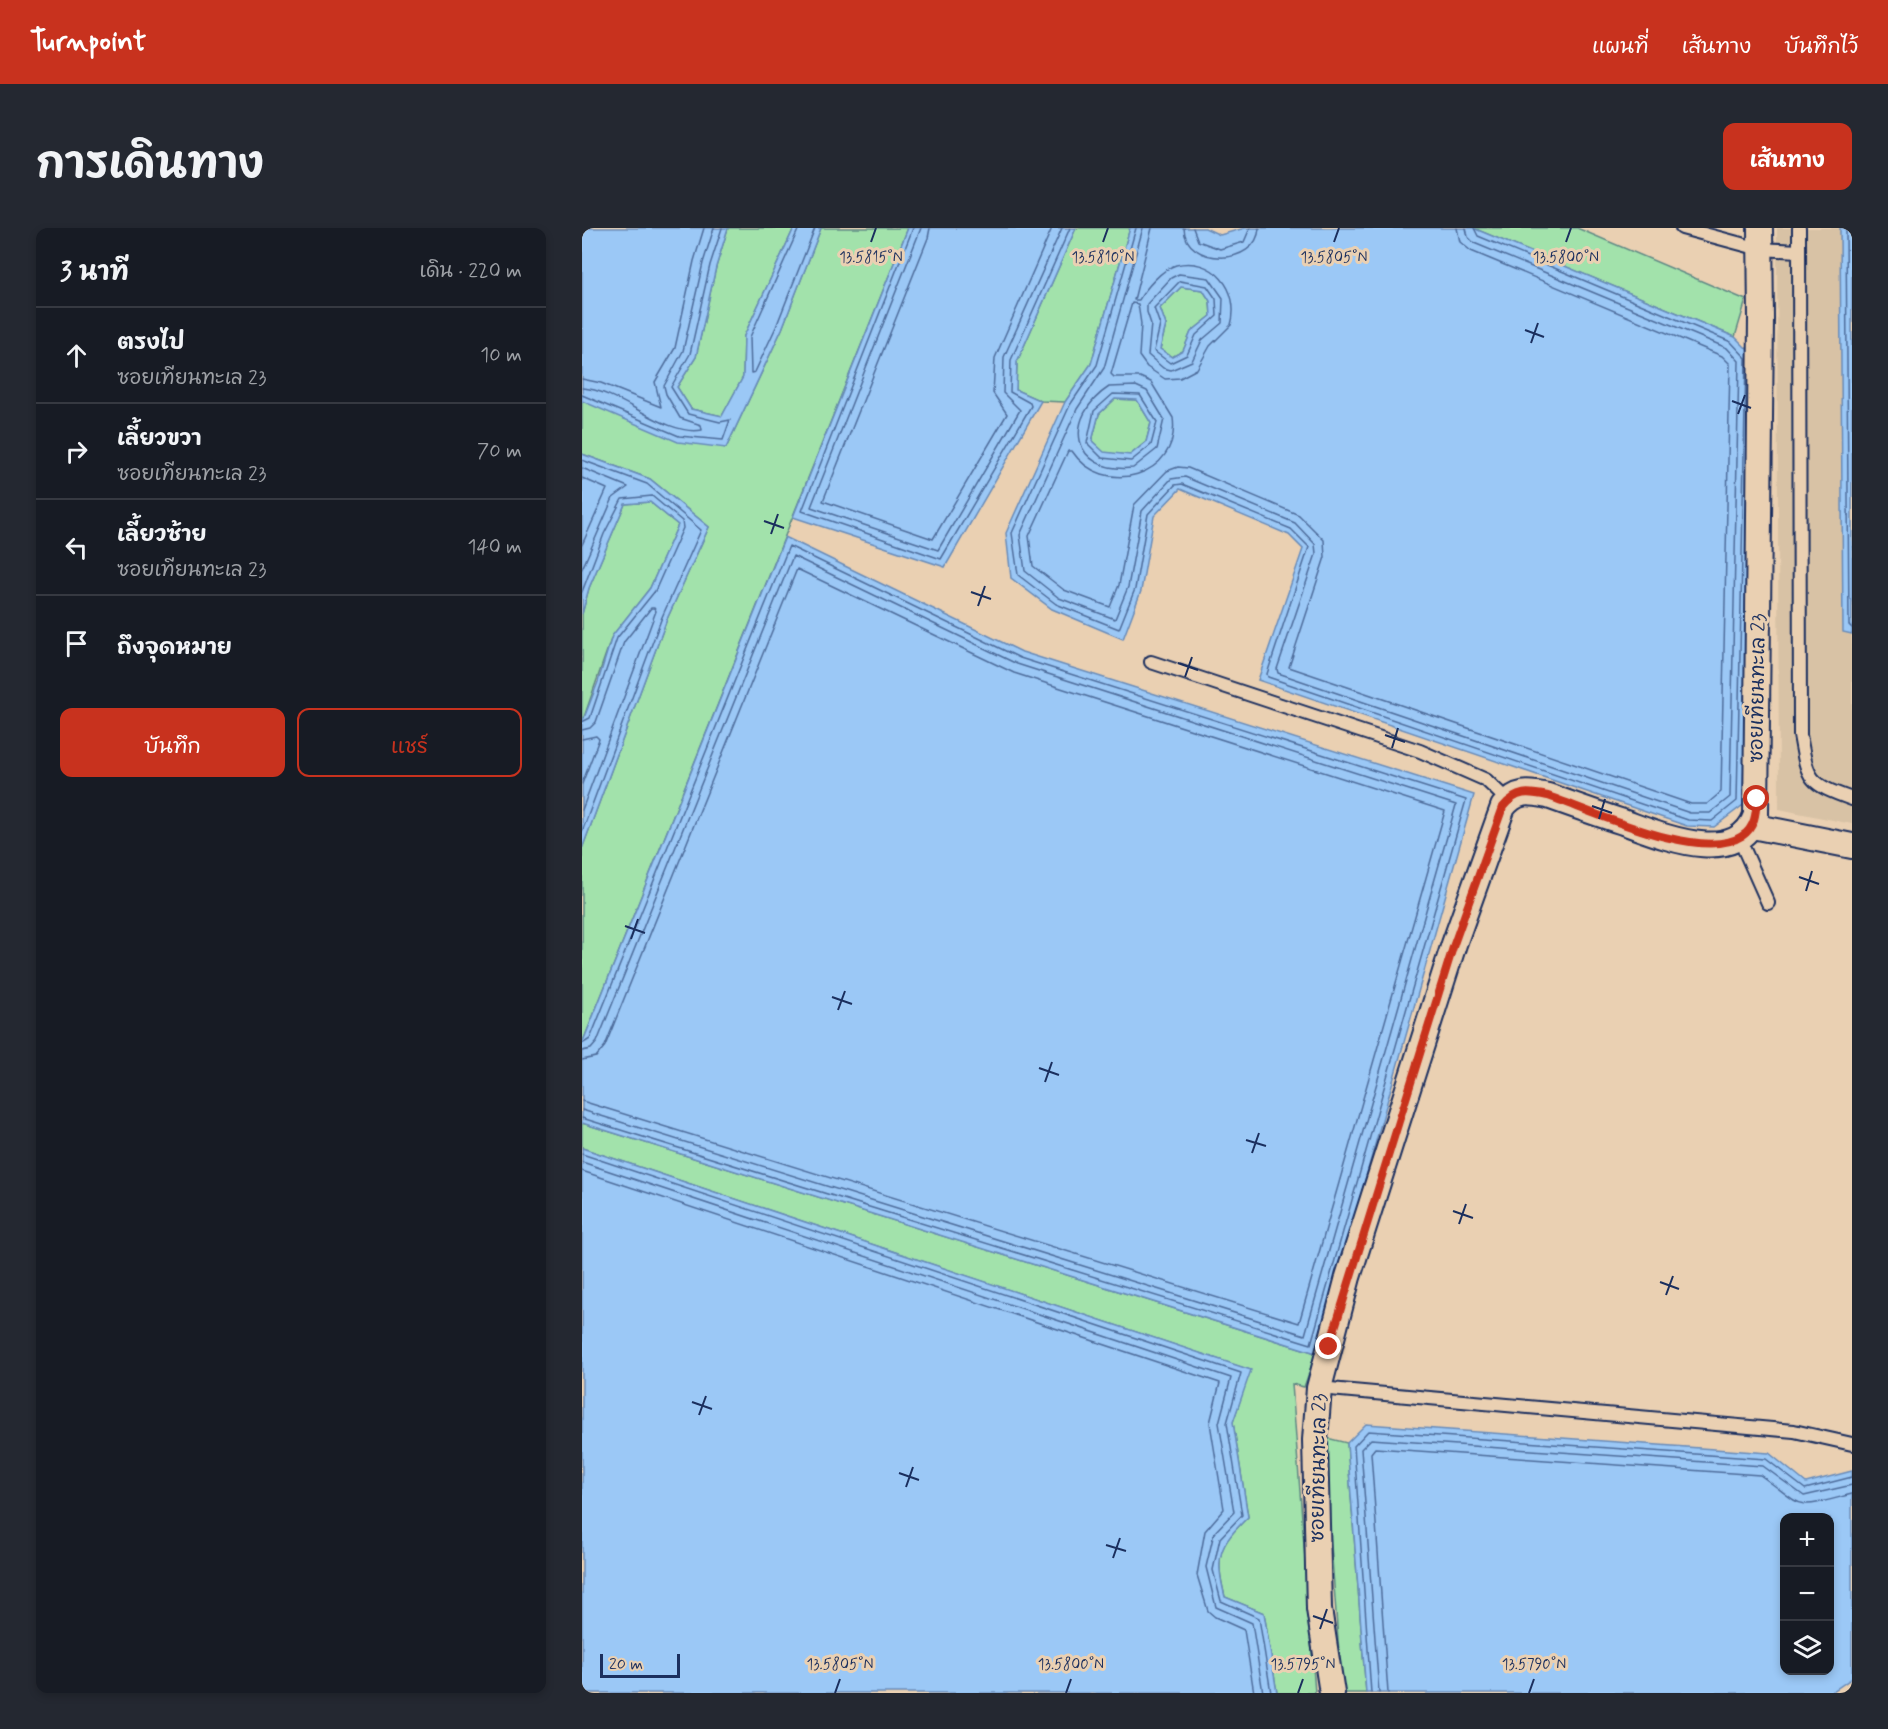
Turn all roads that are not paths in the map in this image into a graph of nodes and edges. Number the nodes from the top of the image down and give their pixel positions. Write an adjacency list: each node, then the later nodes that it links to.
1 (1682, 228): 3 (lane)
2 (1799, 228): 4 (lane)
3 (1760, 238): 4 (lane); 8 (street, ซอยเทียนทะเล 23)
4 (1798, 251): 6 (lane)
5 (1150, 662): 7 (lane)
6 (1852, 799)
7 (1508, 801): 8 (street); 11 (street, ซอยเทียนทะเล 23)
8 (1745, 832): 9 (street); 10 (lane)
9 (1852, 846)
10 (1768, 903)
11 (1319, 1388): 12 (lane); 13 (street, ซอยเทียนทะเล 23)
12 (1852, 1444)
13 (1332, 1693)

